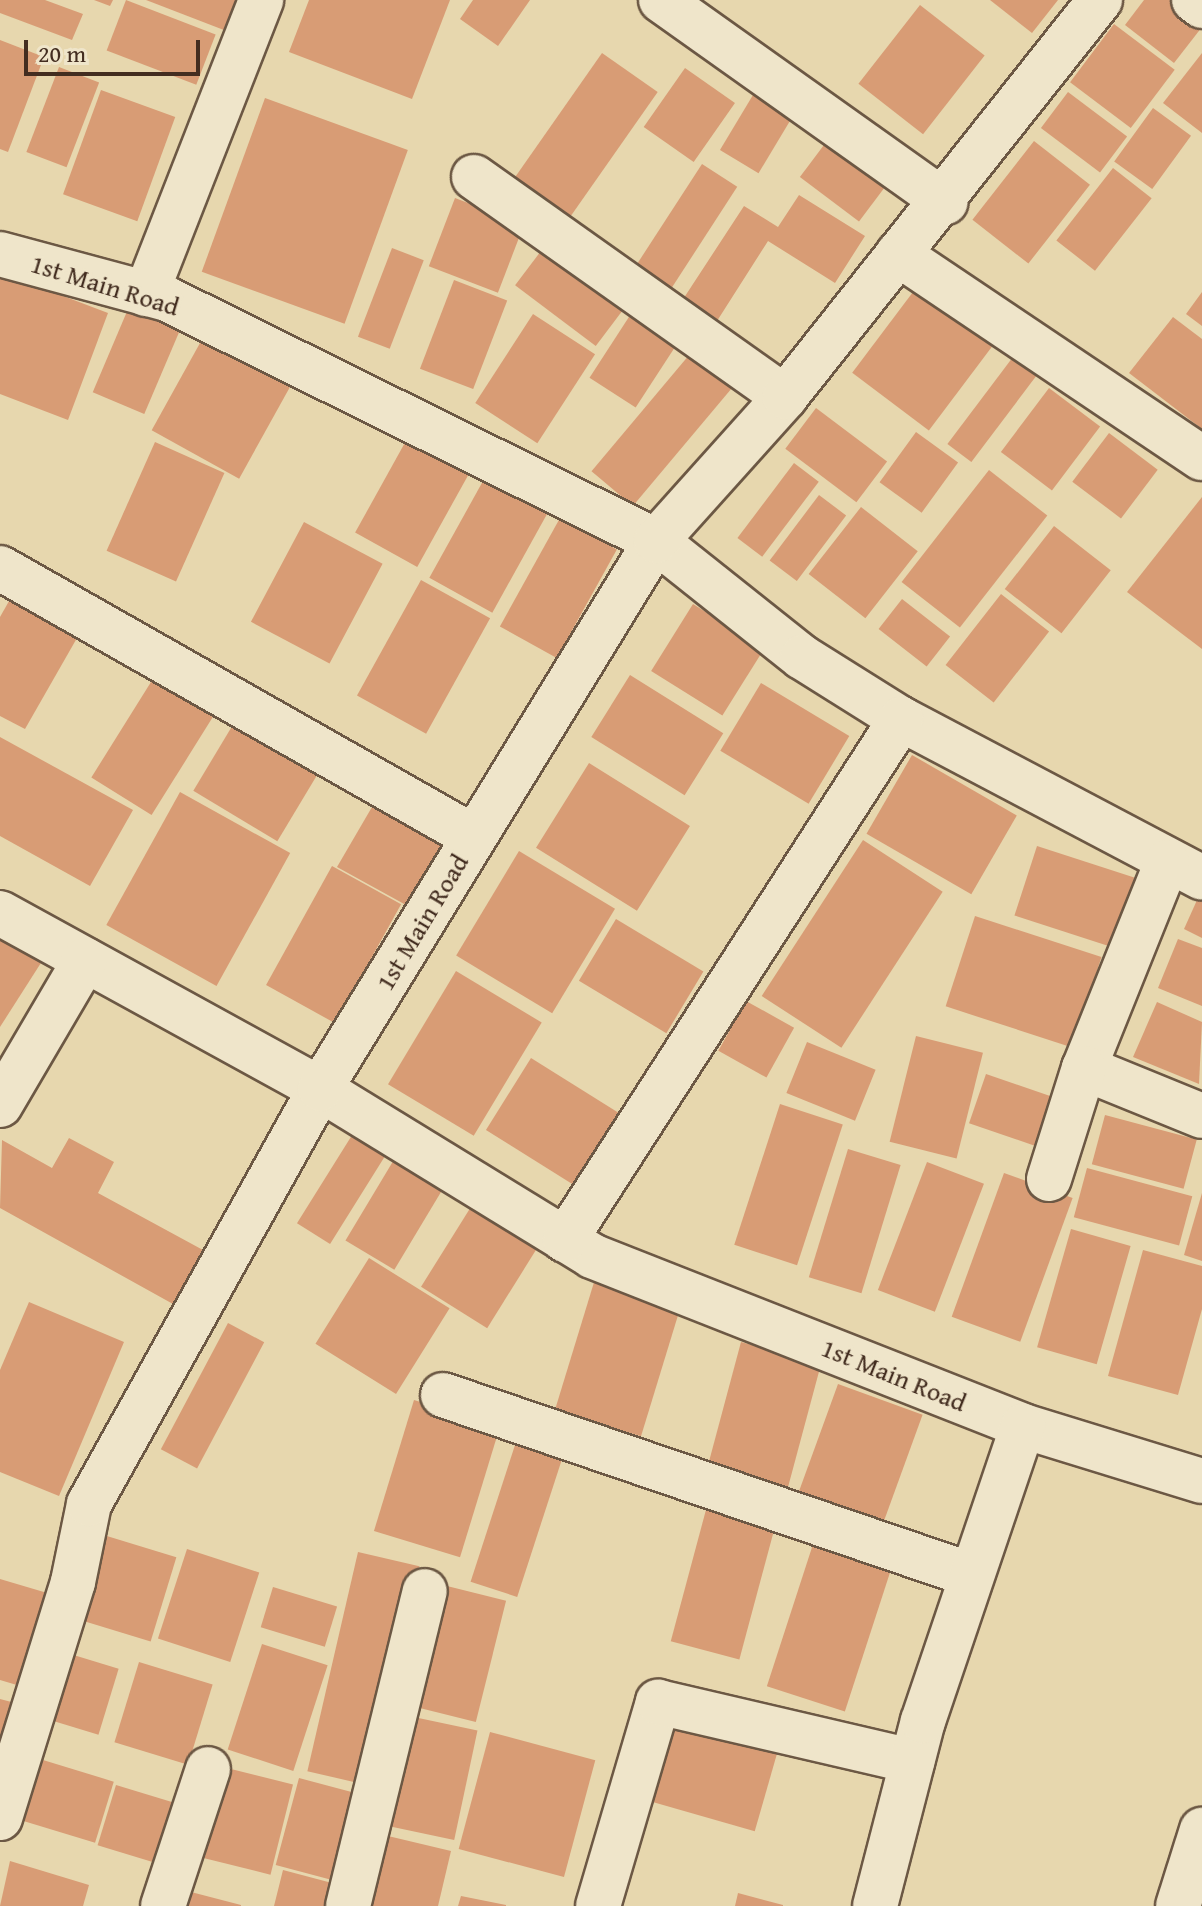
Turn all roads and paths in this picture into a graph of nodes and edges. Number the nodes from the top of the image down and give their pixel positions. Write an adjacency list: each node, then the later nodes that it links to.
1 (261, 0): 10 (street)
2 (661, 0): 7 (street)
3 (1100, 0): 7 (street)
4 (1194, 0): 5 (street)
5 (1202, 6)
6 (474, 177): 11 (street)
7 (945, 202): 9 (street)
8 (0, 254): 10 (street, 1st Main Road)
9 (898, 254): 11 (street); 12 (street)
10 (146, 294): 13 (street, 1st Main Road)
11 (785, 397): 13 (street)
12 (1202, 458)
13 (656, 541): 15 (street); 16 (street, 1st Main Road)
14 (0, 568): 16 (street)
15 (901, 719): 17 (street); 25 (street)
16 (474, 837): 21 (street, 1st Main Road)
17 (1185, 870): 20 (street)
18 (0, 913): 19 (street)
19 (85, 960): 21 (street); 22 (street)
20 (1084, 1068): 23 (street); 24 (street)
21 (320, 1089): 25 (street, 1st Main Road); 33 (street)
22 (0, 1105)
23 (1202, 1116)
24 (1049, 1179)
25 (565, 1240): 27 (street, 1st Main Road)
26 (443, 1395): 29 (street)
27 (1023, 1426): 28 (street, 1st Main Road); 29 (street)
28 (1202, 1481)
29 (971, 1575): 31 (street)
30 (425, 1591): 36 (street)
31 (912, 1761): 37 (street); 38 (street)
32 (208, 1769): 35 (street)
33 (0, 1818)
34 (1202, 1830): 39 (street)
35 (163, 1906)
36 (348, 1906)
37 (598, 1906)
38 (875, 1906)
39 (1178, 1906)

